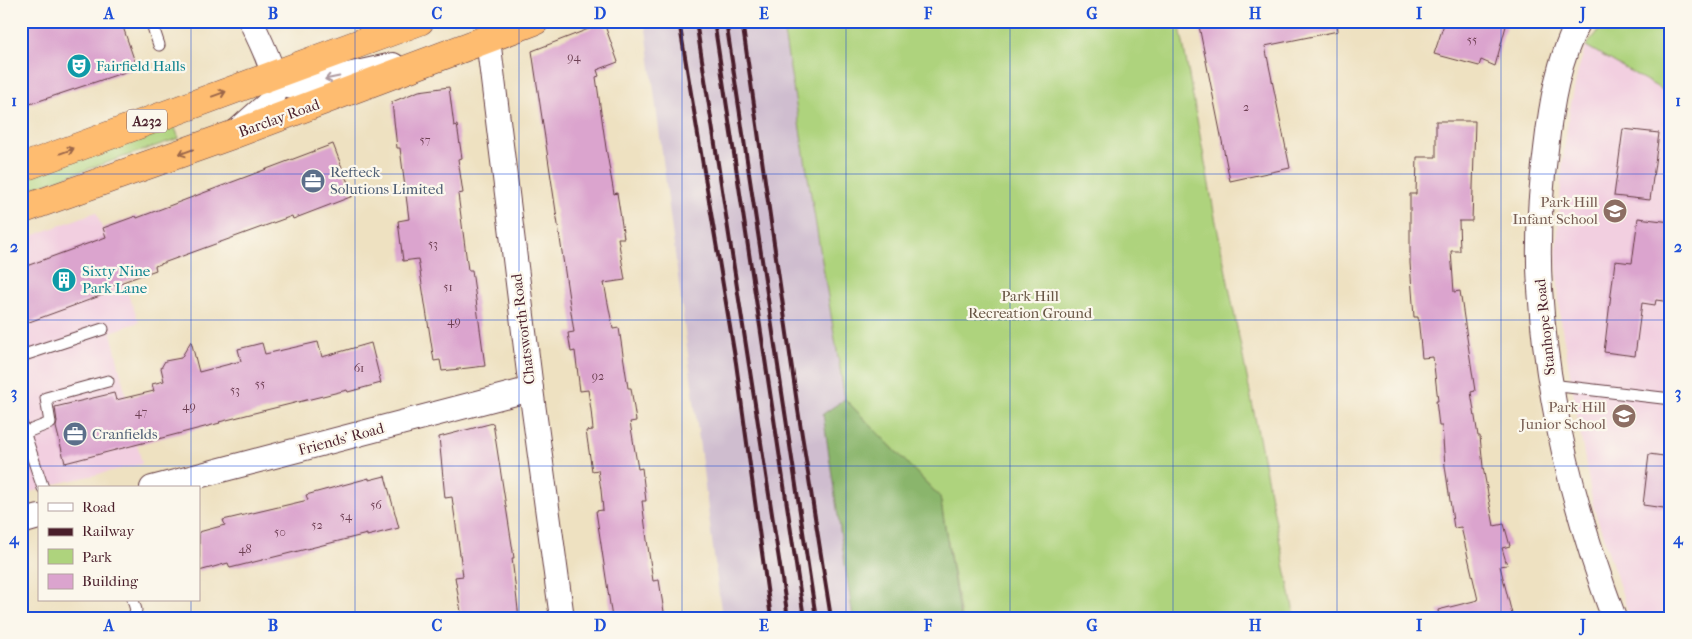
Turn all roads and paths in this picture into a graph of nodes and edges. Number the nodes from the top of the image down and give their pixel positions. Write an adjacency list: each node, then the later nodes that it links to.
1 (151, 21): 8 (lane)
2 (251, 21): 10 (street)
3 (420, 21): 6 (highway, A232)
4 (535, 21): 7 (highway, Barclay Road)
5 (1576, 26): 17 (street, Stanhope Road)
6 (371, 29): 10 (highway, A232)
7 (488, 39): 9 (highway, Barclay Road); 18 (street, Chatsworth Road)
8 (159, 45)
9 (449, 54): 10 (street, one-way to 10); 11 (highway, Barclay Road)
10 (273, 74): 11 (street); 12 (highway, A232, one-way to 10)
11 (232, 135): 13 (highway, Barclay Road, one-way to 13)
12 (21, 168)
13 (21, 210)
14 (103, 329): 15 (lane)
15 (21, 356)
16 (108, 381): 20 (lane)
17 (1551, 385): 19 (lane); 28 (street, Stanhope Road)
18 (530, 390): 22 (street, Friends' Road); 27 (street, Chatsworth Road)
19 (1671, 399)
20 (23, 428): 21 (lane)
21 (42, 486)
22 (160, 486)
23 (38, 517): 24 (street)
24 (21, 522)
25 (134, 602): 26 (lane)
26 (133, 618)
27 (562, 618)
28 (1614, 618)

